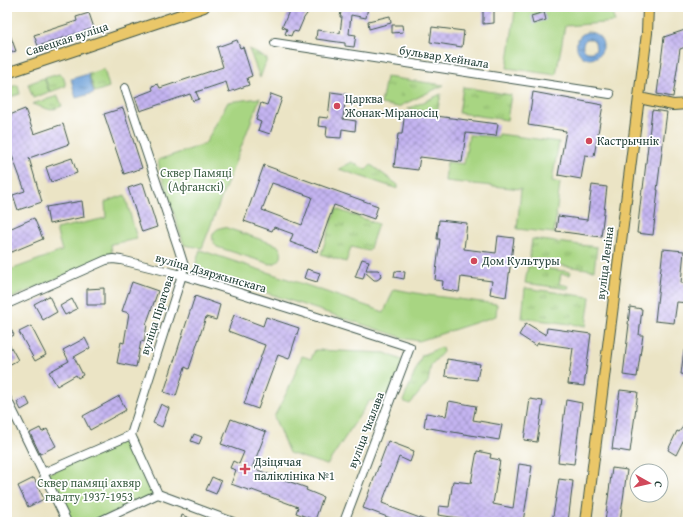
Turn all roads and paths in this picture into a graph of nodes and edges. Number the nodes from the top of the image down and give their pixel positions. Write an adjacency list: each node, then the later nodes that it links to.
1 (204, 7): 4 (main road, Савецкая вуліца)
2 (648, 7): 7 (main road, вуліца Леніна)
3 (275, 43): 6 (street, бульвар Хейнала)
4 (7, 72)
5 (125, 88): 9 (street, вуліца Пірагова)
6 (610, 94)
7 (639, 98): 8 (main road); 20 (main road, вуліца Леніна)
8 (688, 104)
9 (182, 276): 10 (street, вуліца Дзяржынскага); 11 (street, вуліца Дзяржынскага); 13 (street, вуліца Пірагова)
10 (7, 304)
11 (410, 347): 19 (street, вуліца Чкалава)
12 (7, 399): 14 (street)
13 (131, 436): 14 (street); 15 (street)
14 (43, 473): 16 (street)
15 (158, 494): 17 (street); 18 (street)
16 (67, 522)
17 (98, 522)
18 (234, 522)
19 (344, 522)
20 (586, 522)

